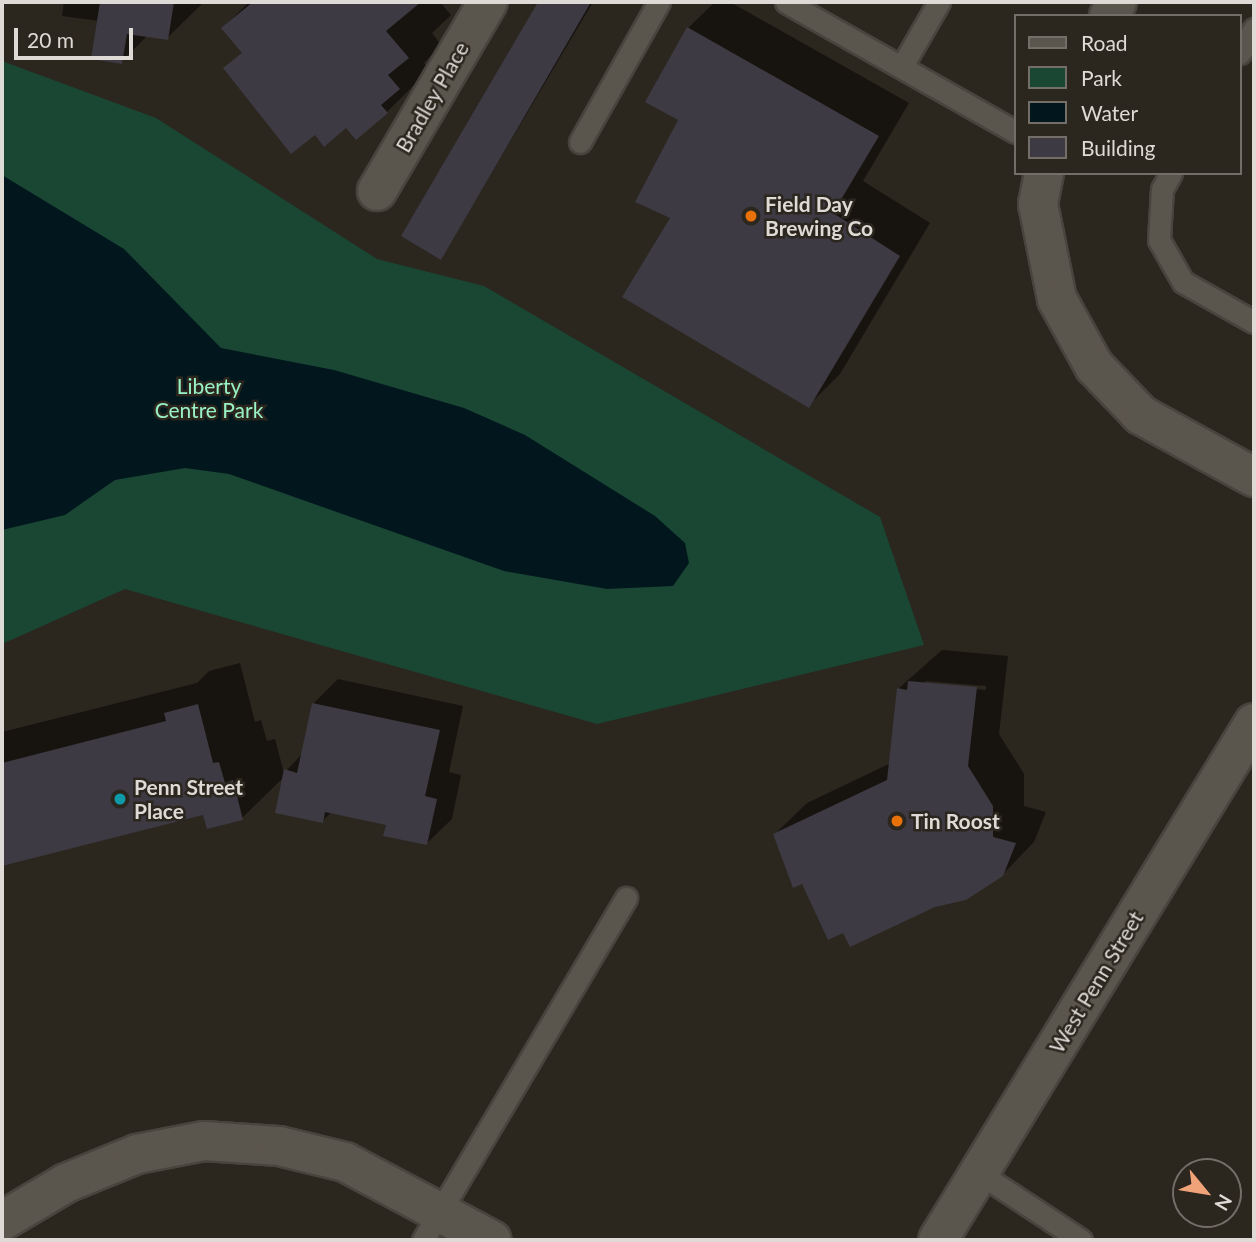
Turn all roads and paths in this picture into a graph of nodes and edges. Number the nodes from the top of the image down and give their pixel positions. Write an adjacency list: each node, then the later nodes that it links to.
1 (488, 2): 12 (street, Bradley Place)
2 (659, 2): 9 (lane)
3 (786, 2): 7 (lane)
4 (939, 2): 7 (lane)
5 (1254, 29): 6 (lane)
6 (1242, 50)
7 (902, 66): 8 (lane)
8 (1014, 130)
9 (580, 142)
10 (1044, 175): 14 (street)
11 (1170, 175): 13 (lane)
12 (377, 191)
13 (1254, 321)
14 (1254, 477)
15 (1254, 723): 17 (street, West Penn Street)
16 (626, 898): 19 (lane)
17 (979, 1174): 21 (street, West Penn Street); 22 (lane)
18 (2, 1221): 19 (street)
19 (432, 1226): 20 (street)
20 (492, 1240)
21 (938, 1240)
22 (1081, 1240)

